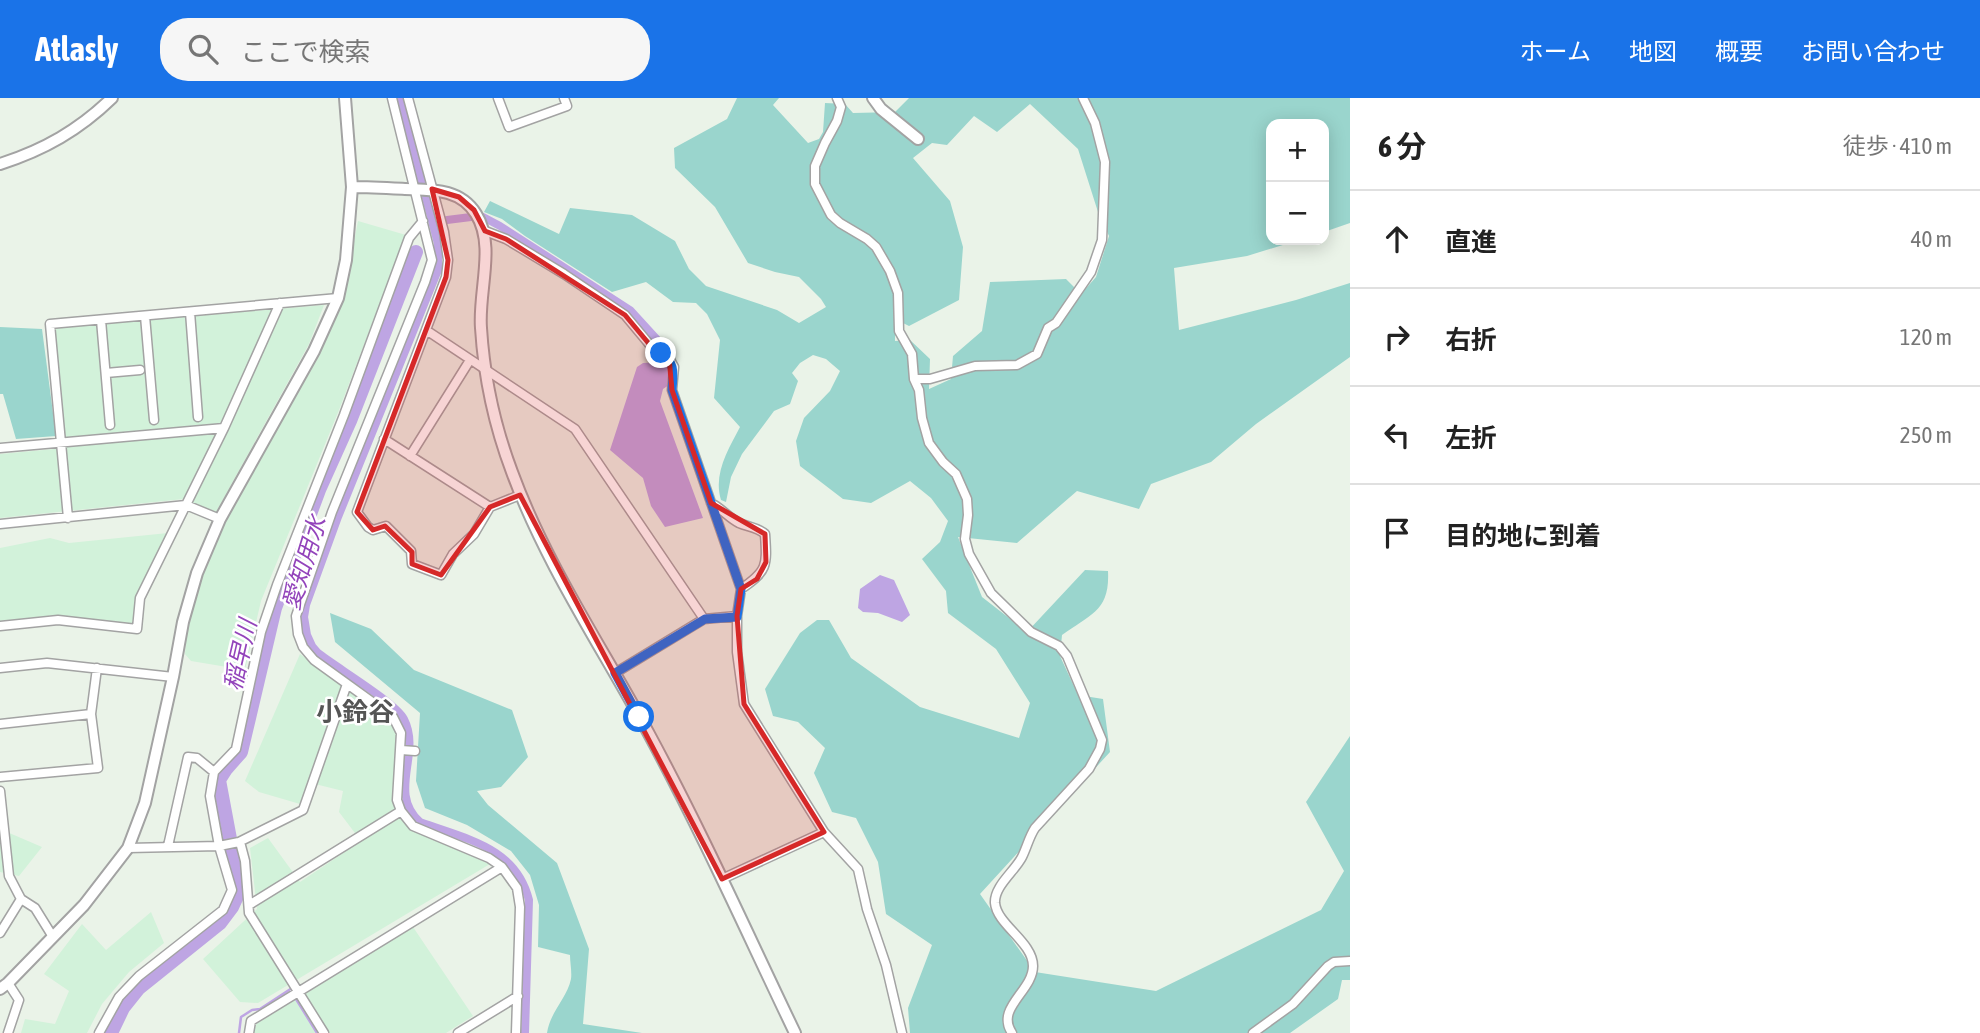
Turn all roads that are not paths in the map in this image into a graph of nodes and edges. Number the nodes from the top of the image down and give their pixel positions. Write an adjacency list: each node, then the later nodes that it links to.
1 (112, 98): 11 (street)
2 (345, 98): 12 (street)
3 (392, 98): 13 (street)
4 (408, 98): 13 (street)
5 (498, 98): 6 (street)
6 (564, 98)
7 (837, 98): 26 (street)
8 (873, 98): 10 (street)
9 (1083, 98): 26 (street)
10 (918, 139)
11 (0, 164)
12 (352, 187): 13 (street); 16 (street)
13 (424, 189): 14 (street); 15 (street); 21 (street)
14 (423, 221): 50 (street); 55 (street)
15 (485, 232): 24 (street); 36 (street)
16 (338, 298): 17 (street); 40 (street)
17 (280, 303): 18 (street); 30 (street)
18 (190, 312): 19 (street); 27 (street)
19 (145, 316): 20 (street); 28 (street)
20 (101, 320): 25 (street); 32 (street)
21 (426, 330): 22 (street); 31 (street)
22 (470, 360): 24 (street); 34 (street)
23 (140, 370): 25 (street)
24 (485, 370): 35 (street); 44 (street)
25 (106, 373): 29 (street)
26 (914, 379): 83 (street)
27 (198, 418)
28 (154, 420)
29 (110, 425)
30 (224, 428): 32 (street); 37 (street)
31 (384, 439): 34 (street); 38 (street)
32 (61, 442): 33 (street); 39 (street)
33 (0, 448)
34 (410, 456): 38 (street)
35 (520, 495): 38 (street); 48 (street)
36 (711, 503): 42 (street); 42 (street)
37 (186, 505): 39 (street); 40 (street); 45 (street)
38 (490, 507)
39 (68, 518): 41 (street)
40 (220, 519): 49 (street)
41 (0, 524)
42 (741, 589): 43 (street)
43 (737, 617): 44 (street); 59 (street)
44 (705, 619): 48 (street)
45 (0, 626)
46 (0, 668): 47 (street)
47 (97, 668): 49 (street); 51 (street)
48 (615, 673): 66 (street)
49 (173, 677): 63 (street)
50 (347, 684): 53 (street); 60 (street)
51 (91, 714): 52 (street); 56 (street)
52 (0, 724)
53 (402, 750): 54 (street); 58 (street)
54 (415, 751)
55 (214, 772): 61 (street); 62 (street)
56 (0, 777)
57 (0, 791): 65 (street)
58 (401, 811): 64 (street); 68 (street)
59 (824, 832): 66 (street); 82 (street)
60 (239, 842): 62 (street); 68 (street)
61 (168, 846): 62 (street); 63 (street)
62 (219, 846): 77 (street)
63 (128, 848): 70 (street)
64 (502, 867): 73 (street); 74 (street)
65 (4, 877): 67 (street)
66 (722, 879): 81 (street)
67 (21, 899): 69 (street); 70 (street)
68 (249, 905): 73 (street)
69 (0, 933)
70 (53, 937): 72 (street)
71 (1350, 961): 84 (street)
72 (4, 986): 76 (street)
73 (299, 993): 78 (street); 79 (street)
74 (518, 996): 75 (street); 80 (street)
75 (463, 1032)
76 (8, 1033)
77 (99, 1033)
78 (250, 1033)
79 (324, 1033)
80 (516, 1033)
81 (795, 1033)
82 (902, 1033)
83 (1012, 1033)
84 (1253, 1033)

